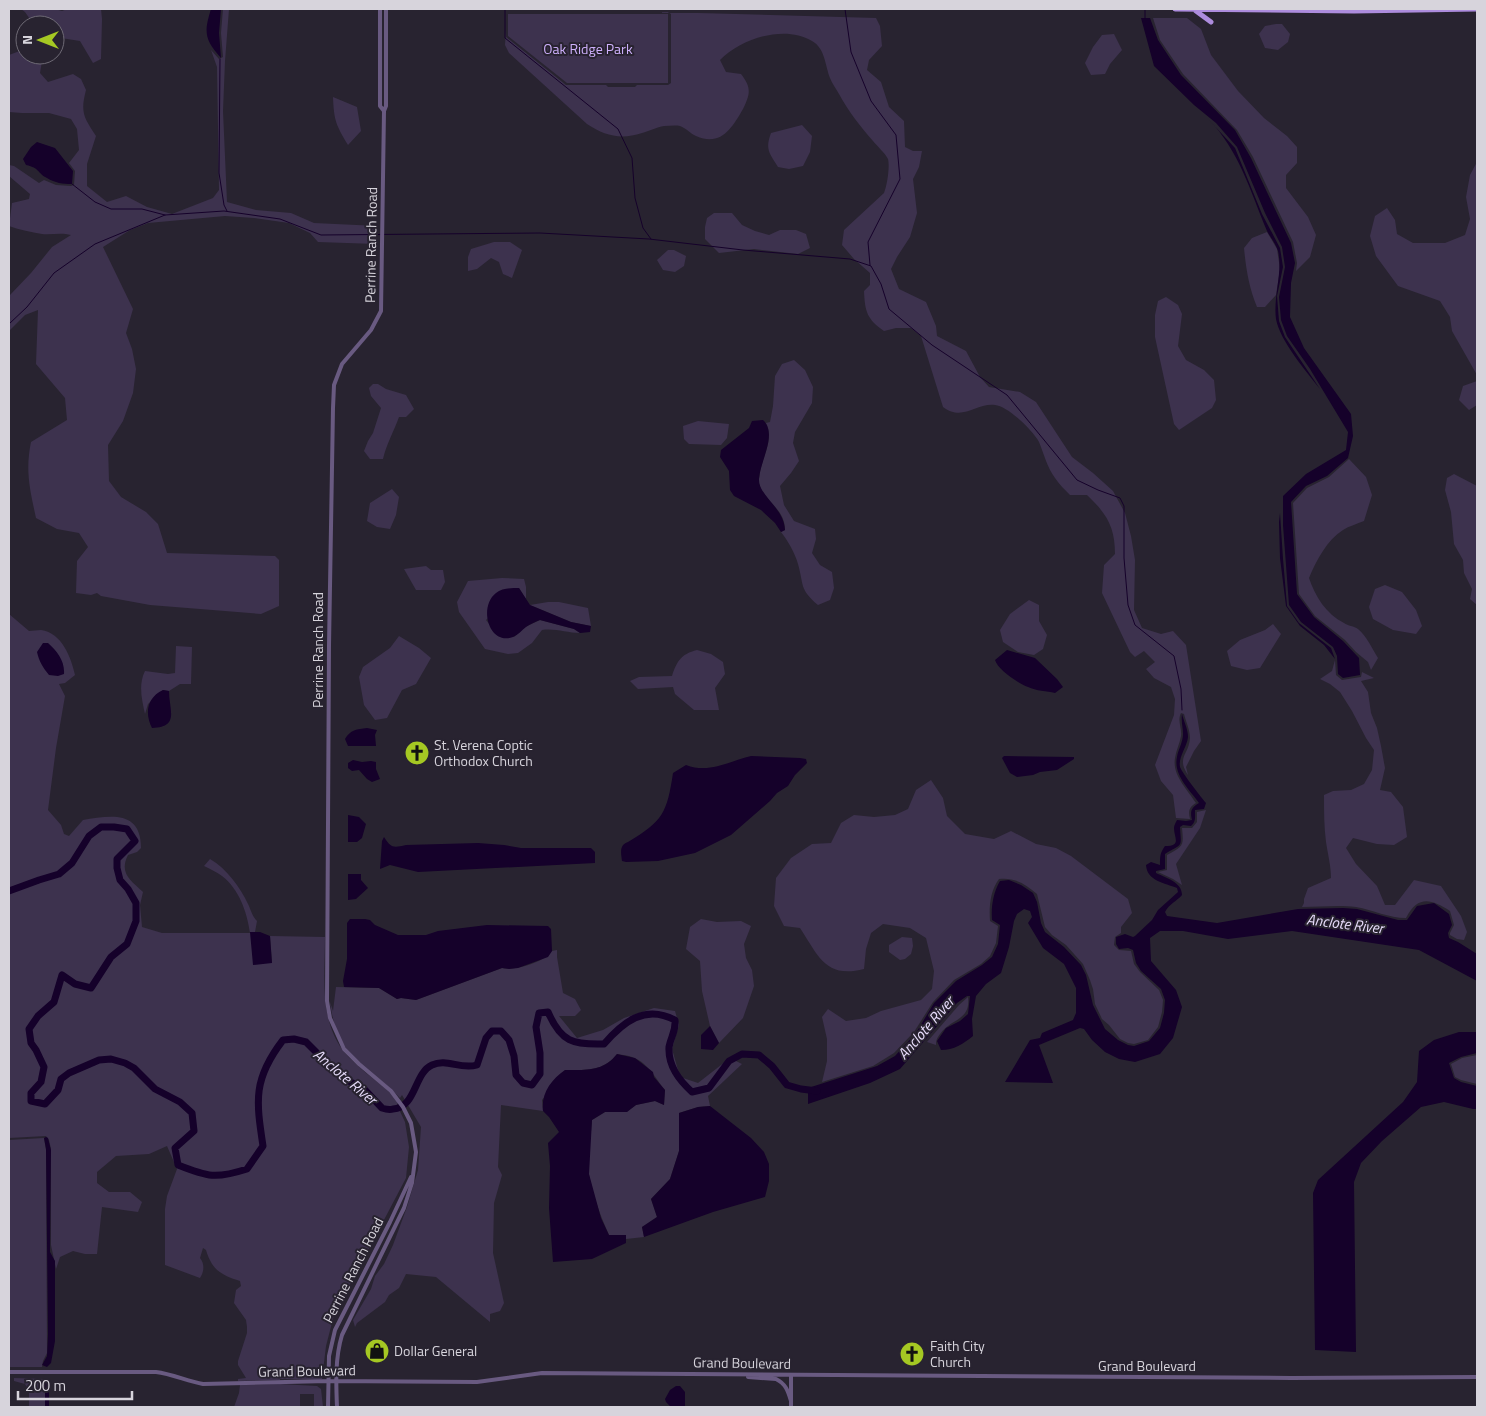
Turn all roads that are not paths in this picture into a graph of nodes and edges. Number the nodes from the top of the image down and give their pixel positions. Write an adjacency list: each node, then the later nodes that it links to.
1 (380, 9): 9 (street, Perrine Ranch Road)
2 (386, 9): 9 (street, Perrine Ranch Road)
3 (1175, 9): 8 (main road)
4 (1208, 9): 6 (main road); 8 (main road); 8 (main road)
5 (1444, 9): 6 (main road)
6 (1459, 9): 7 (main road)
7 (1477, 9)
8 (1193, 10)
9 (384, 111): 10 (street, Perrine Ranch Road)
10 (413, 1173): 15 (street, Perrine Ranch Road); 16 (street, Perrine Ranch Road)
11 (9, 1372): 15 (street, Grand Boulevard)
12 (741, 1375): 13 (street, Grand Boulevard); 16 (street, Grand Boulevard); 17 (street)
13 (791, 1375): 14 (street, Grand Boulevard); 17 (street)
14 (1477, 1377)
15 (328, 1381): 16 (street, Grand Boulevard); 18 (street, Perrine Ranch Road)
16 (336, 1381): 19 (street, Perrine Ranch Road)
17 (791, 1402): 20 (street)
18 (328, 1407)
19 (336, 1407)
20 (791, 1407)

